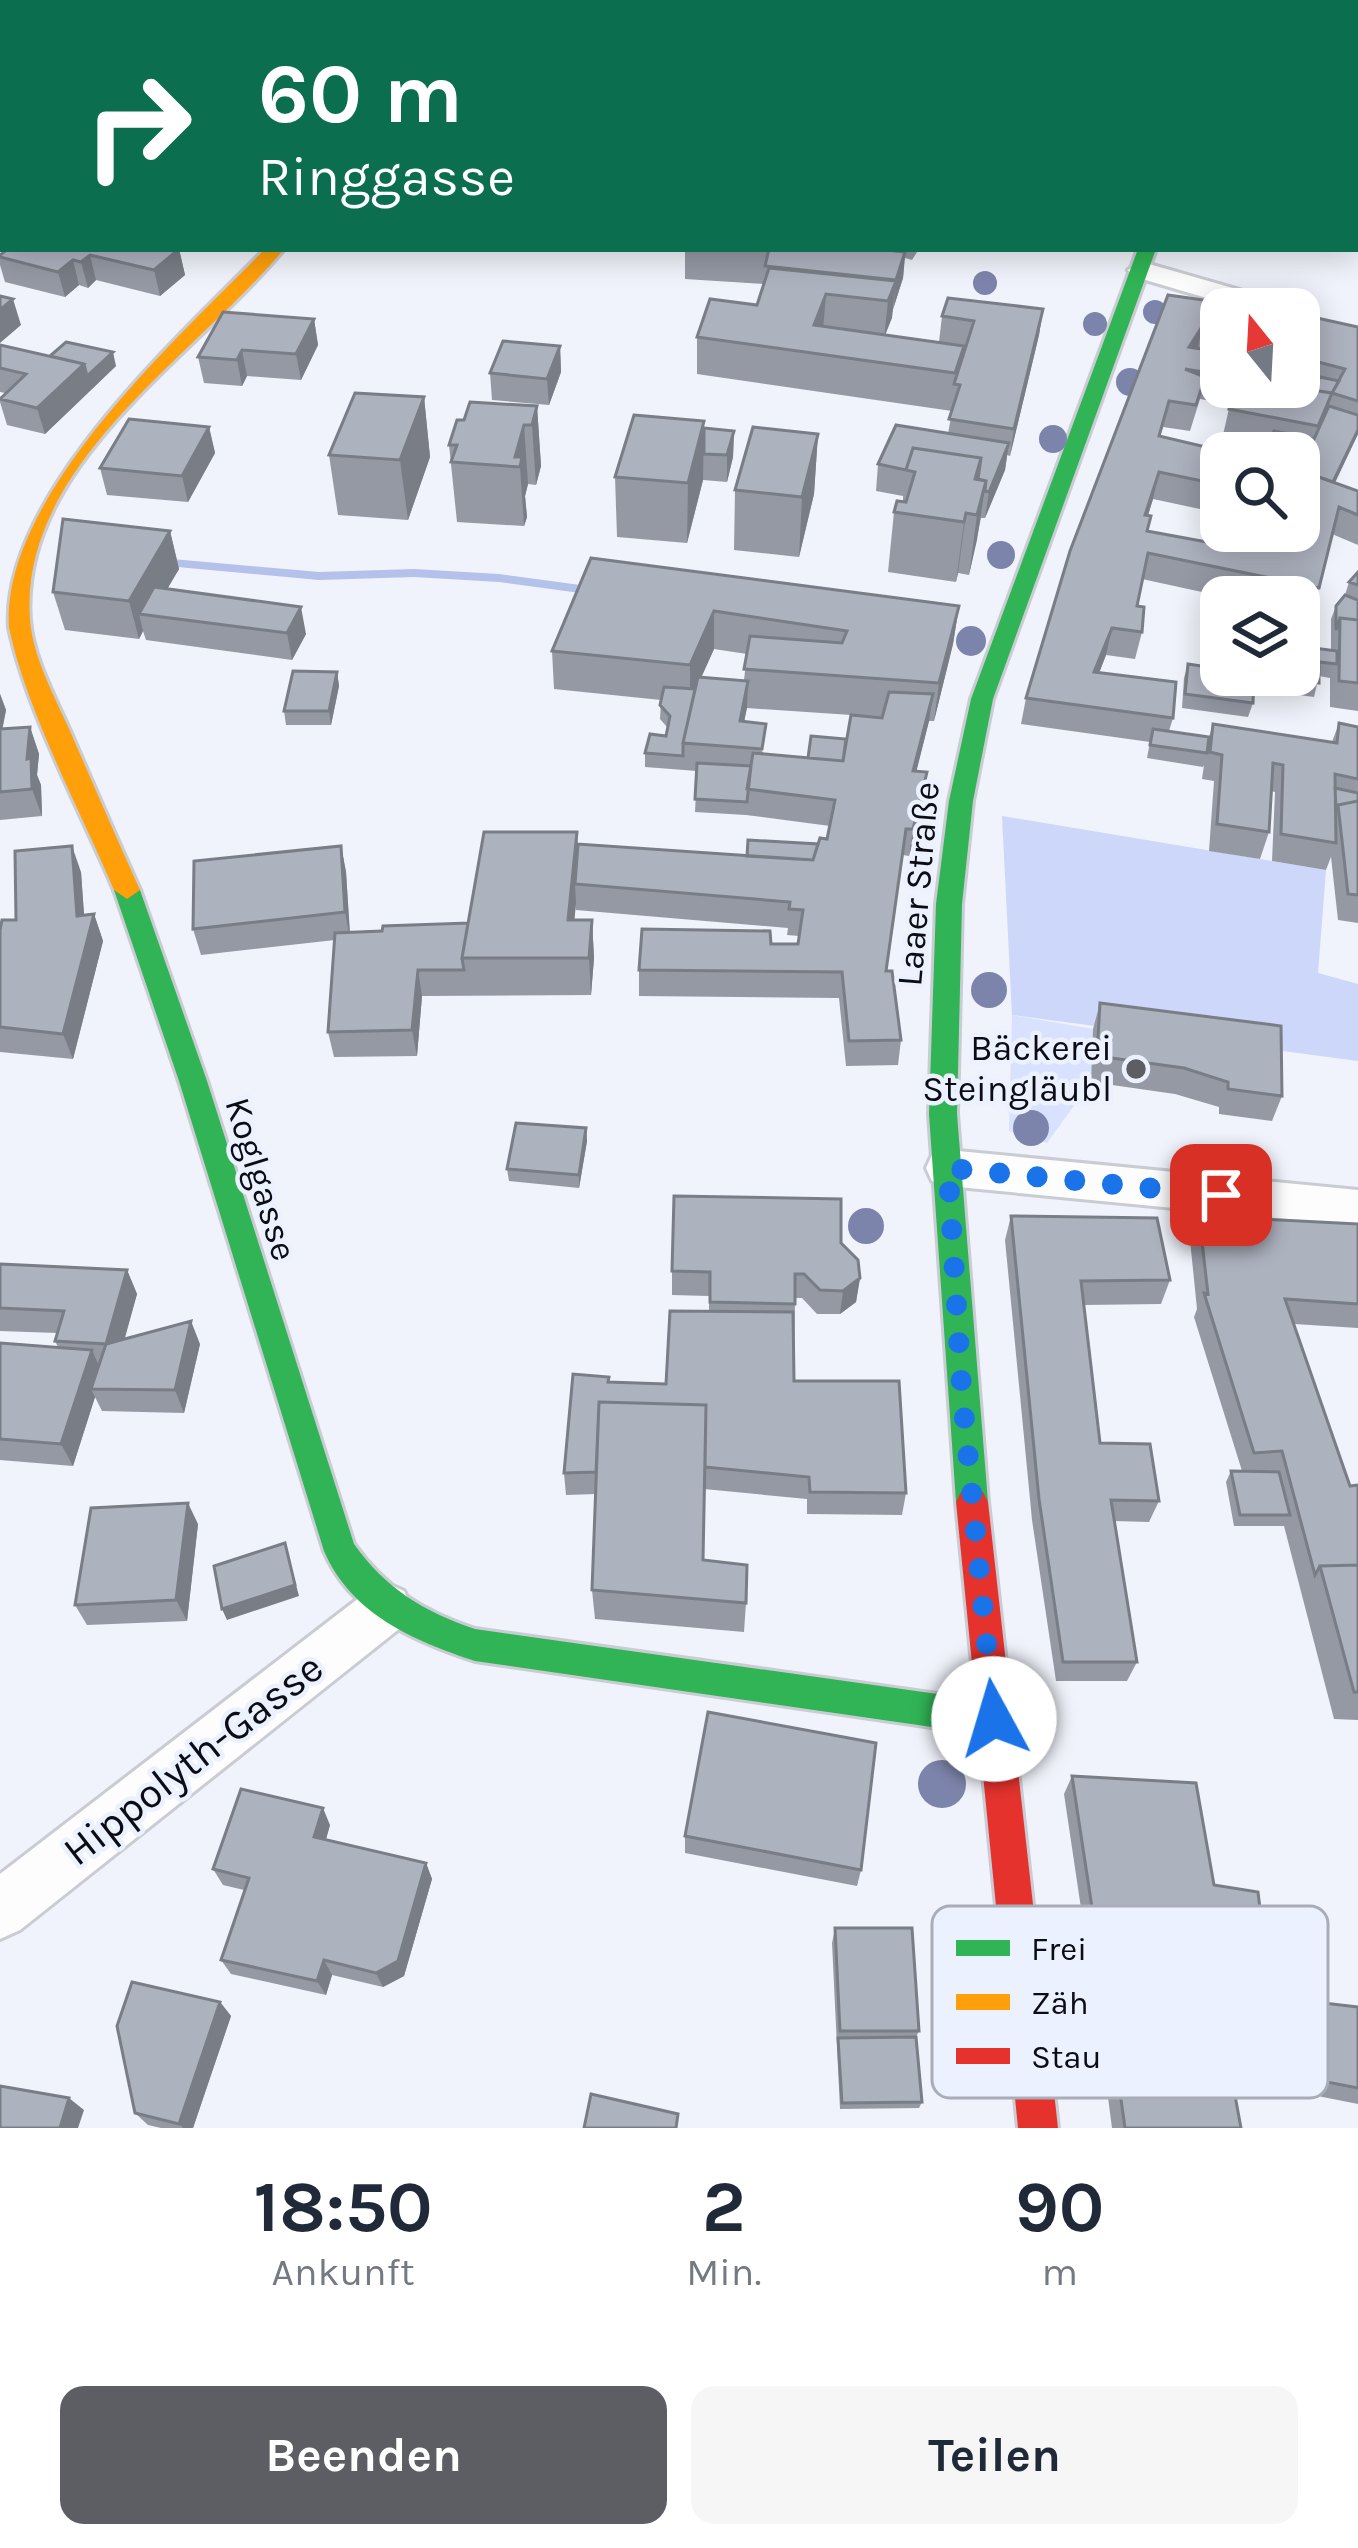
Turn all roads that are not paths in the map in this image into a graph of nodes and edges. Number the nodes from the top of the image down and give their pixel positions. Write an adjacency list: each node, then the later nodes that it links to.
1 (272, 252): 4 (street, Koglgasse)
2 (1144, 260): 3 (street); 5 (street, Laaer Straße)
3 (1219, 288)
4 (17, 675): 7 (street, Koglgasse)
5 (948, 1168): 6 (street); 8 (street, Laaer Straße)
6 (1358, 1208)
7 (386, 1608): 8 (street, Koglgasse); 10 (street, Hippolyth-Gasse)
8 (994, 1719): 9 (street, Laaer Straße)
9 (1014, 1906)
10 (0, 1910)
11 (1035, 2098): 12 (street, Laaer Straße)
12 (1038, 2128)

